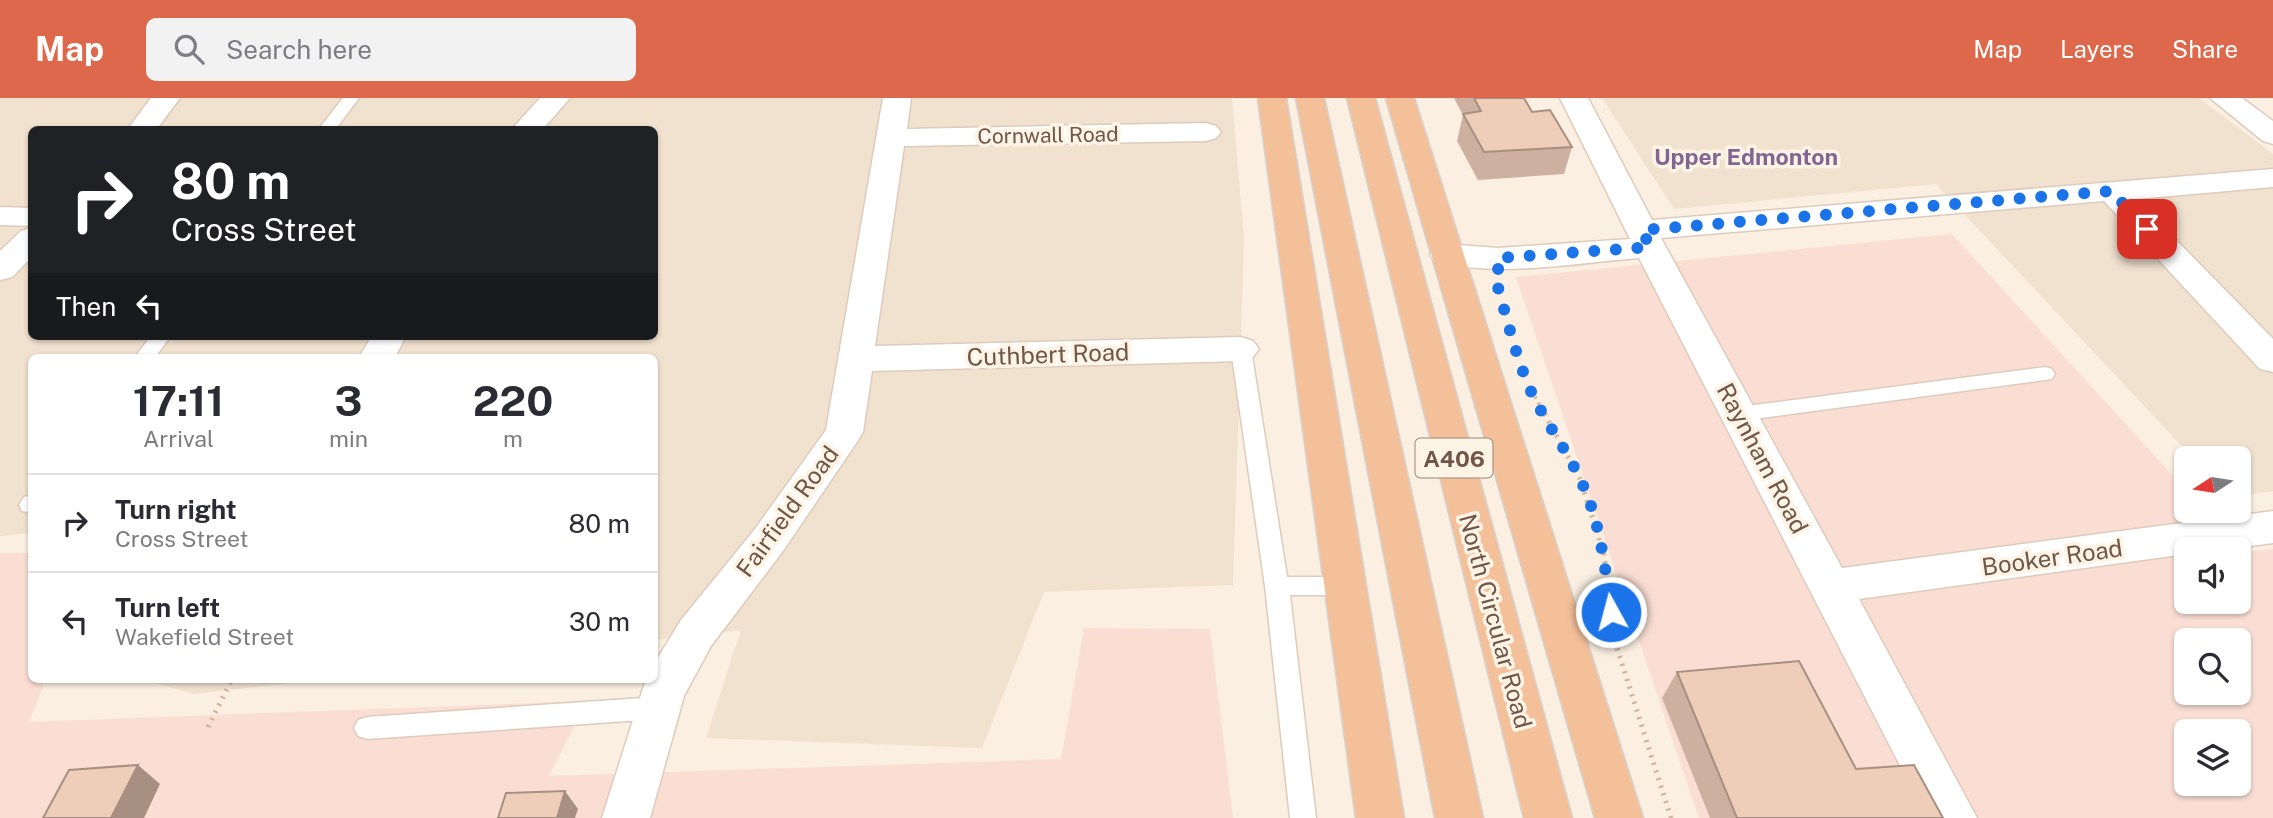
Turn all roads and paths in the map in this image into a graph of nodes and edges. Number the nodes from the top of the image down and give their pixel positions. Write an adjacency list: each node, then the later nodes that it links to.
1 (166, 98): 11 (street)
2 (351, 98): 12 (lane)
3 (556, 98): 13 (street)
4 (897, 98): 16 (street, Fairfield Road)
5 (1272, 98): 35 (highway)
6 (1310, 98): 44 (highway, A406)
7 (1361, 98): 45 (highway, North Circular Road / A406)
8 (1400, 98): 23 (highway, A406)
9 (1574, 98): 21 (street, Raynham Road)
10 (2224, 98): 15 (street)
11 (144, 126)
12 (329, 126)
13 (529, 126)
14 (1206, 132): 16 (street, Cornwall Road)
15 (2273, 135)
16 (890, 138): 28 (street, Fairfield Road)
17 (2273, 178): 18 (street)
18 (2111, 191): 21 (street); 29 (street)
19 (0, 216): 20 (street)
20 (28, 216)
21 (1646, 239): 23 (street); 32 (street, Raynham Road)
22 (28, 243): 24 (street)
23 (1446, 254): 46 (highway, A406)
24 (0, 270)
25 (158, 340): 27 (lane)
26 (1241, 349): 28 (street, Cuthbert Road); 34 (lane)
27 (147, 354)
28 (855, 359): 38 (street, Fairfield Road)
29 (2273, 360)
30 (2045, 374): 32 (lane)
31 (1528, 386): 47 (path)
32 (1739, 414): 36 (street, Raynham Road)
33 (2273, 527): 36 (street, Booker Road)
34 (1277, 586): 35 (lane); 42 (lane)
35 (1346, 586): 43 (highway)
36 (1831, 586): 48 (street, Raynham Road)
37 (230, 683): 39 (path)
38 (657, 708): 40 (lane); 41 (street, Fairfield Road)
39 (208, 727)
40 (366, 727)
41 (626, 818)
42 (1303, 818)
43 (1380, 818)
44 (1459, 818)
45 (1548, 818)
46 (1619, 818)
47 (1671, 818)
48 (1954, 818)

